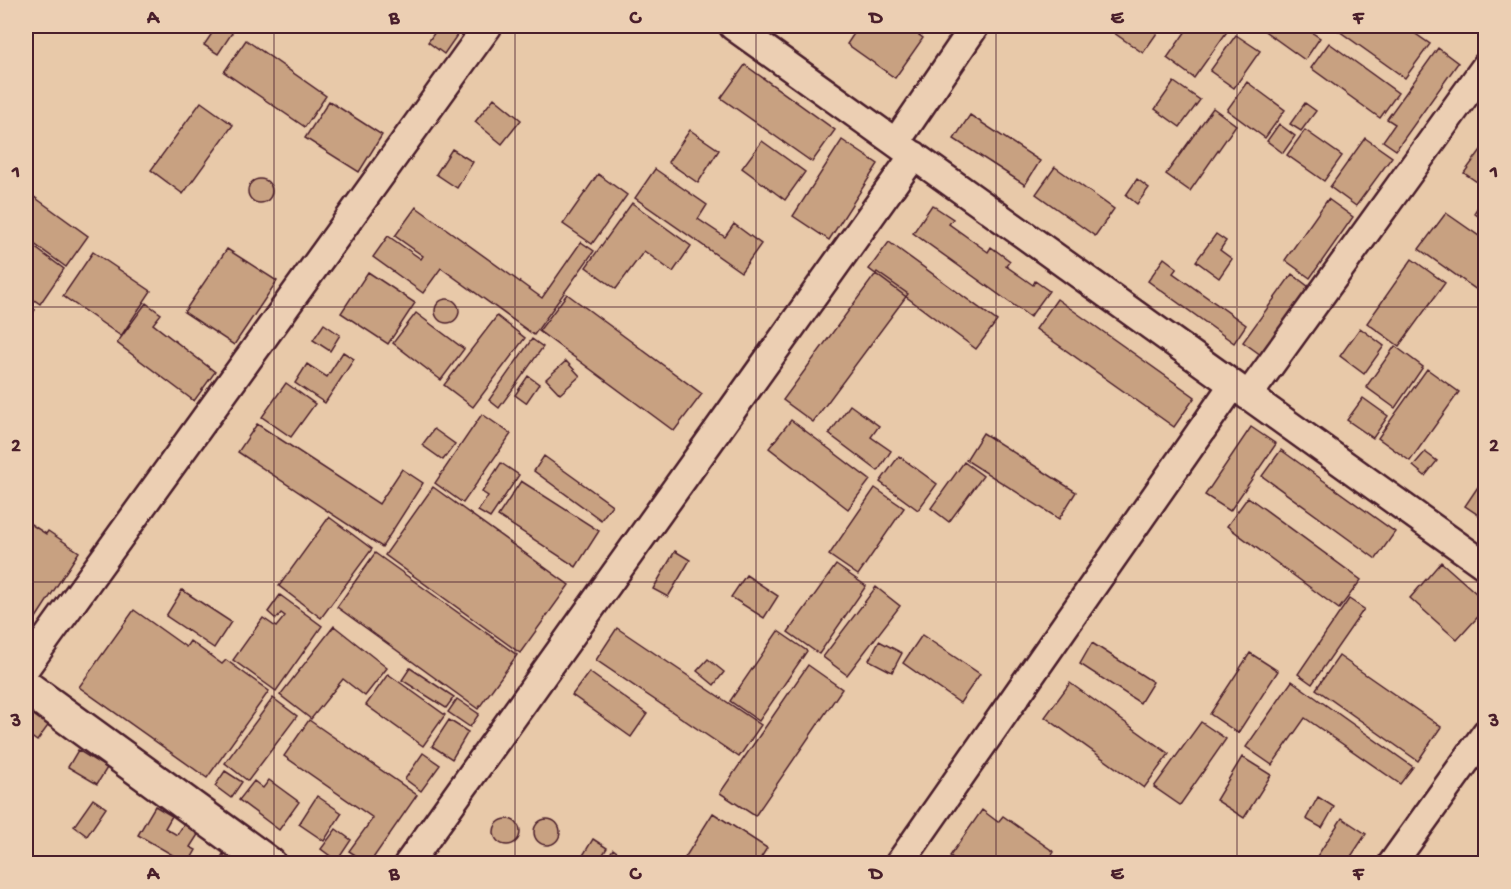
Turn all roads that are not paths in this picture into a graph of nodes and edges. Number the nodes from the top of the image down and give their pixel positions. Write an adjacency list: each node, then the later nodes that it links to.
1 (488, 26): 8 (street)
2 (733, 26): 5 (street)
3 (975, 26): 5 (street)
4 (1485, 66): 6 (street)
5 (905, 149): 6 (street); 12 (street)
6 (1240, 390): 7 (street); 13 (street)
7 (1485, 566)
8 (26, 667)
9 (26, 687): 11 (street)
10 (1485, 733): 14 (street)
11 (269, 864)
12 (408, 864)
13 (899, 864)
14 (1392, 864)

